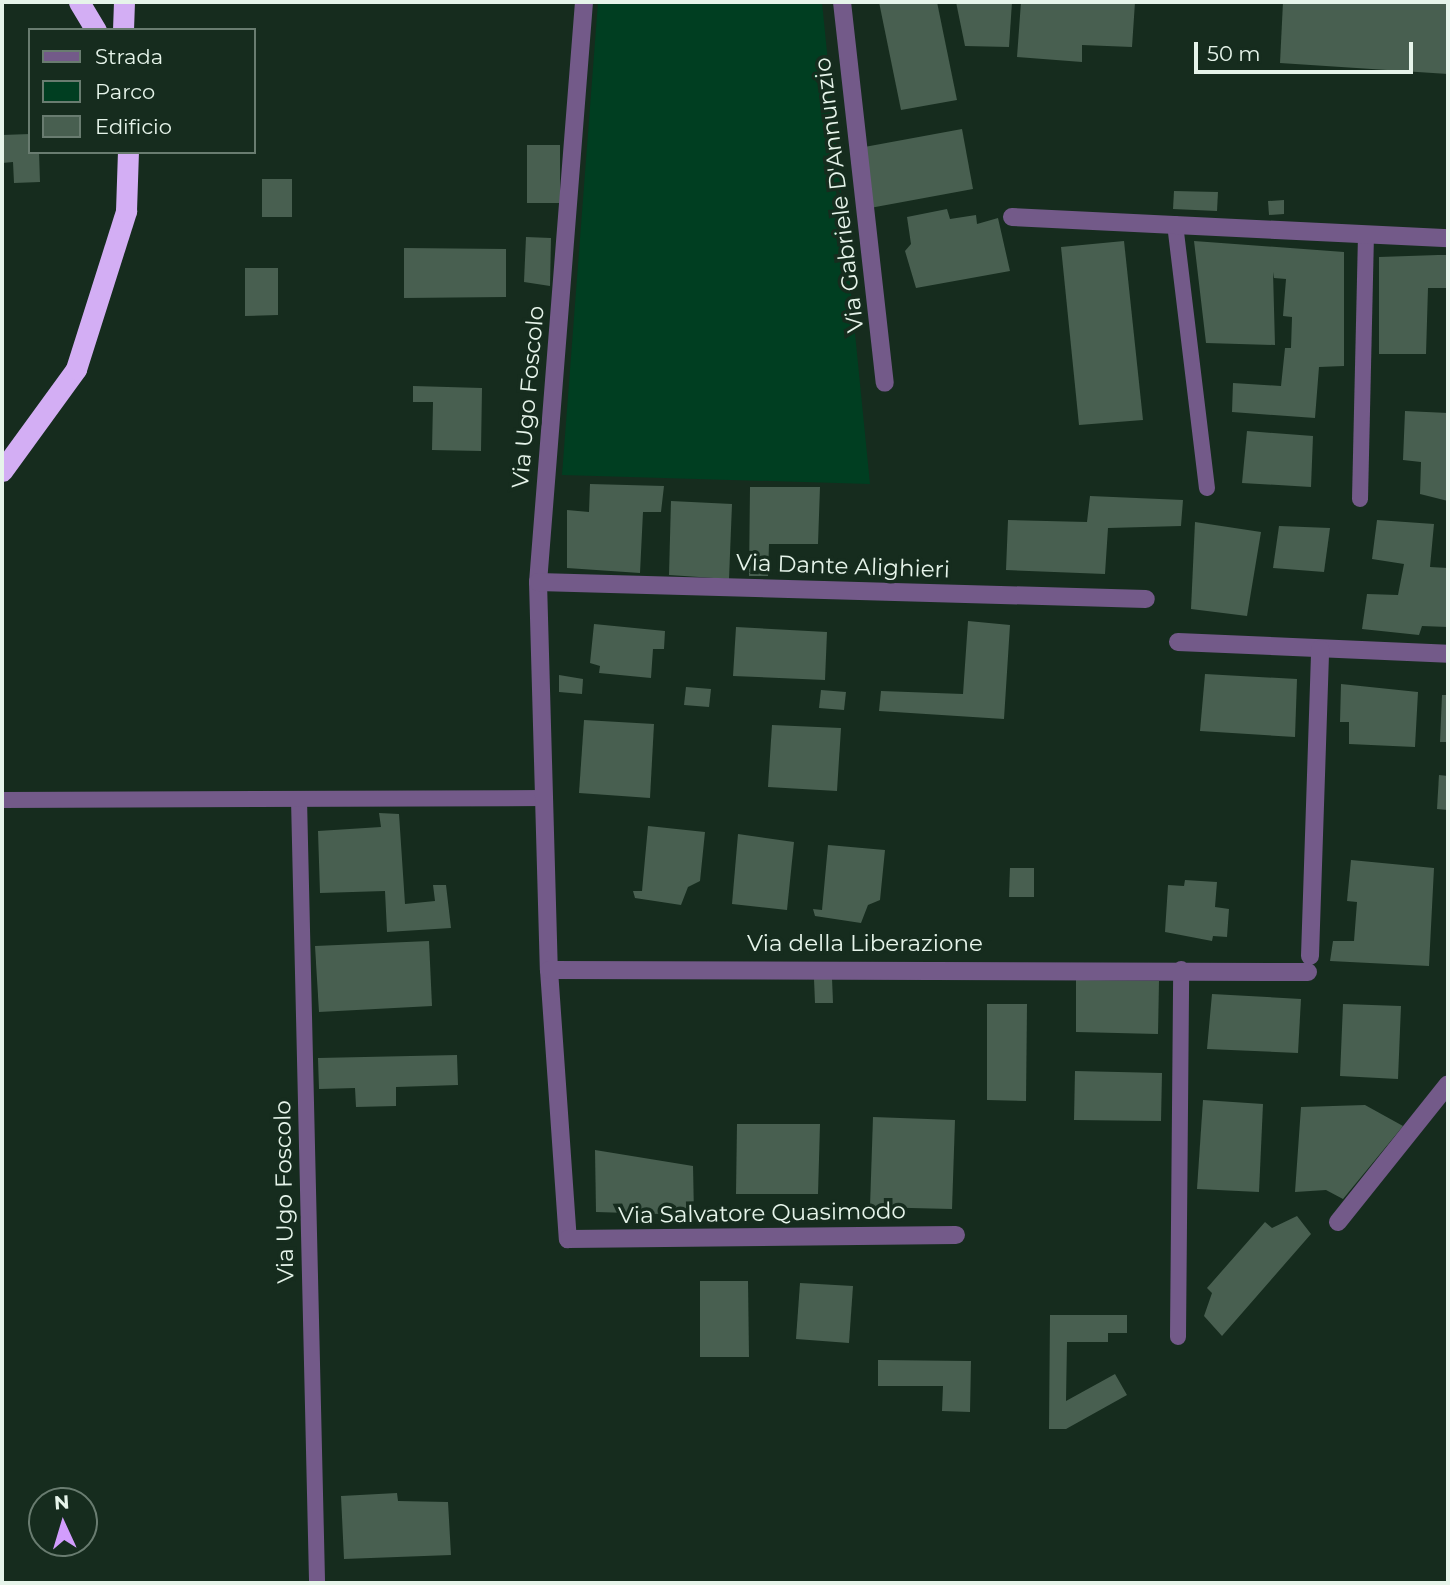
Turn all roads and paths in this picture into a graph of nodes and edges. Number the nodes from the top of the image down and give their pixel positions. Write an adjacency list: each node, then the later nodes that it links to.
1 (79, 2): 5 (highway)
2 (124, 2): 6 (highway)
3 (584, 2): 16 (street, Via Ugo Foscolo)
4 (842, 2): 12 (street, Via Gabriele D'Annunzio)
5 (95, 28)
6 (123, 28)
7 (128, 154): 13 (highway)
8 (1012, 217): 9 (street)
9 (1175, 224): 10 (street); 14 (lane)
10 (1366, 235): 11 (street); 15 (lane)
11 (1448, 238)
12 (885, 383)
13 (2, 471)
14 (1207, 488)
15 (1360, 499)
16 (538, 582): 17 (street, Via Dante Alighieri); 21 (street, Via Ugo Foscolo)
17 (1146, 599)
18 (1178, 642): 19 (street)
19 (1320, 649): 20 (street); 24 (street, Via della Liberazione)
20 (1448, 654)
21 (544, 798): 22 (lane); 25 (street, Via Ugo Foscolo)
22 (299, 799): 23 (lane); 31 (lane, Via Ugo Foscolo)
23 (2, 800)
24 (1181, 969): 25 (street, Via della Liberazione); 30 (lane)
25 (549, 970): 29 (street, Via Ugo Foscolo)
26 (1448, 1084): 27 (street)
27 (1338, 1222)
28 (956, 1235): 29 (street, Via Salvatore Quasimodo)
29 (568, 1239)
30 (1178, 1337)
31 (317, 1583)

